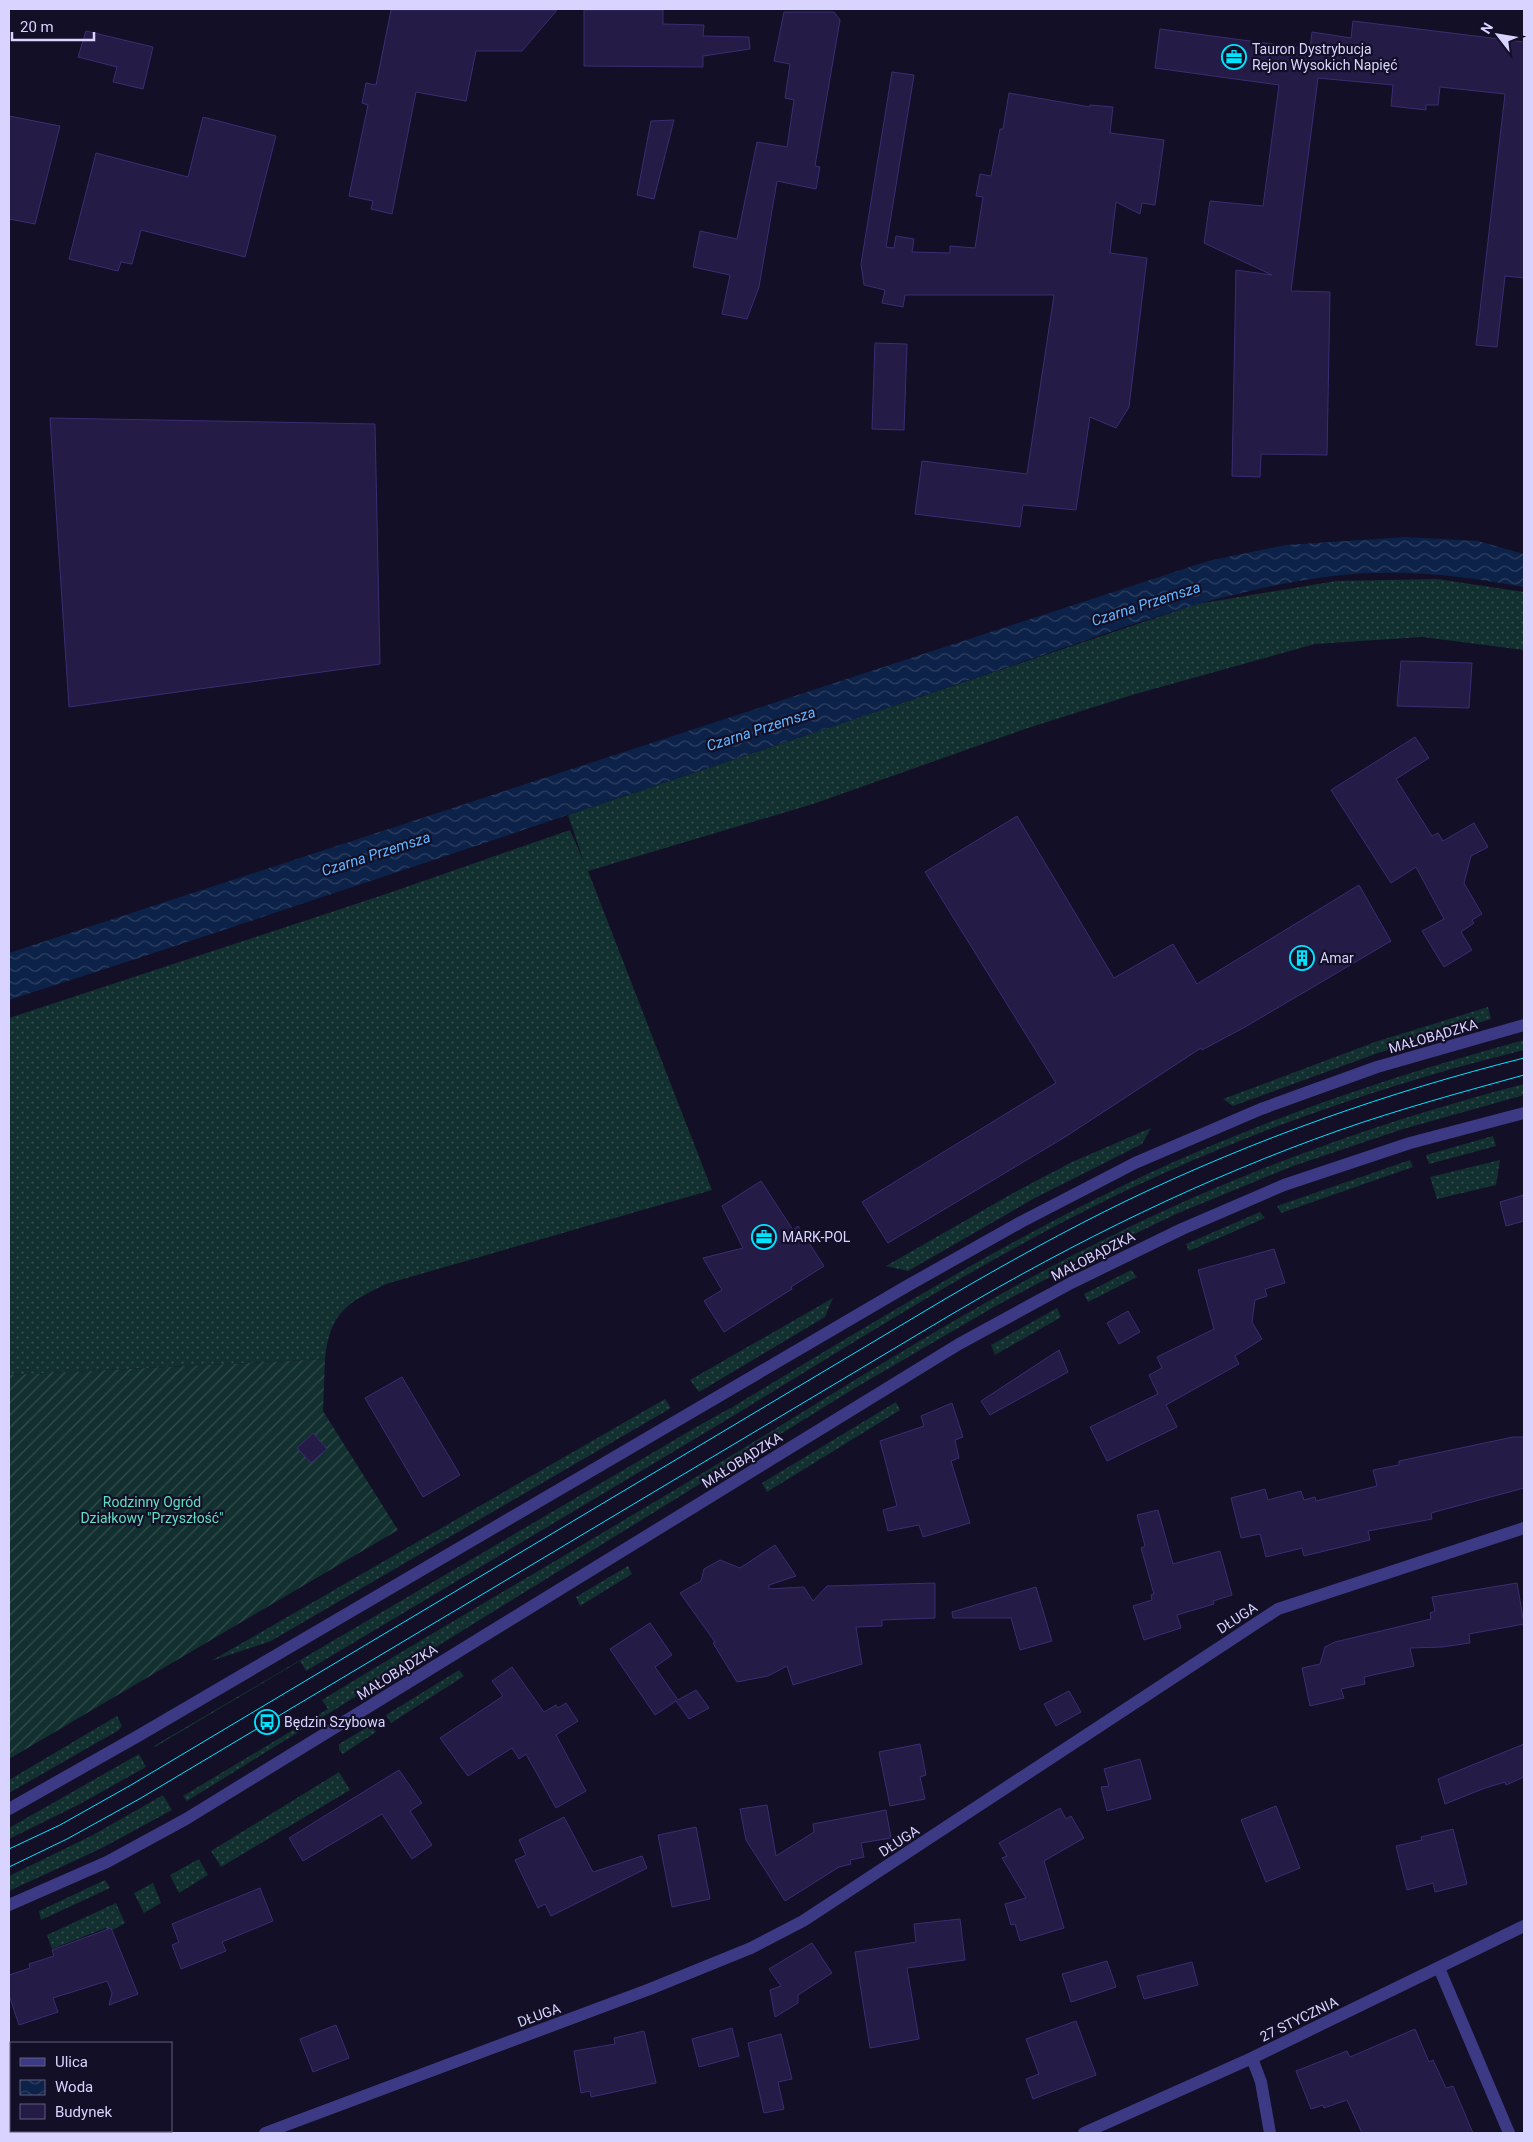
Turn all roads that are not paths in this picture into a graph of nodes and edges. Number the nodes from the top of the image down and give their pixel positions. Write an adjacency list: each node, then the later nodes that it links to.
1 (1524, 1025): 4 (street, MAŁOBĄDZKA)
2 (1524, 1113): 5 (street, MAŁOBĄDZKA)
3 (1524, 1528): 9 (street, DŁUGA)
4 (9, 1809)
5 (9, 1905)
6 (1524, 1926): 7 (street, 27 STYCZNIA)
7 (1439, 1968): 8 (street, 27 STYCZNIA); 12 (street)
8 (1252, 2058): 10 (street, 27 STYCZNIA); 11 (street)
9 (265, 2133)
10 (1084, 2133)
11 (1270, 2133)
12 (1510, 2133)

